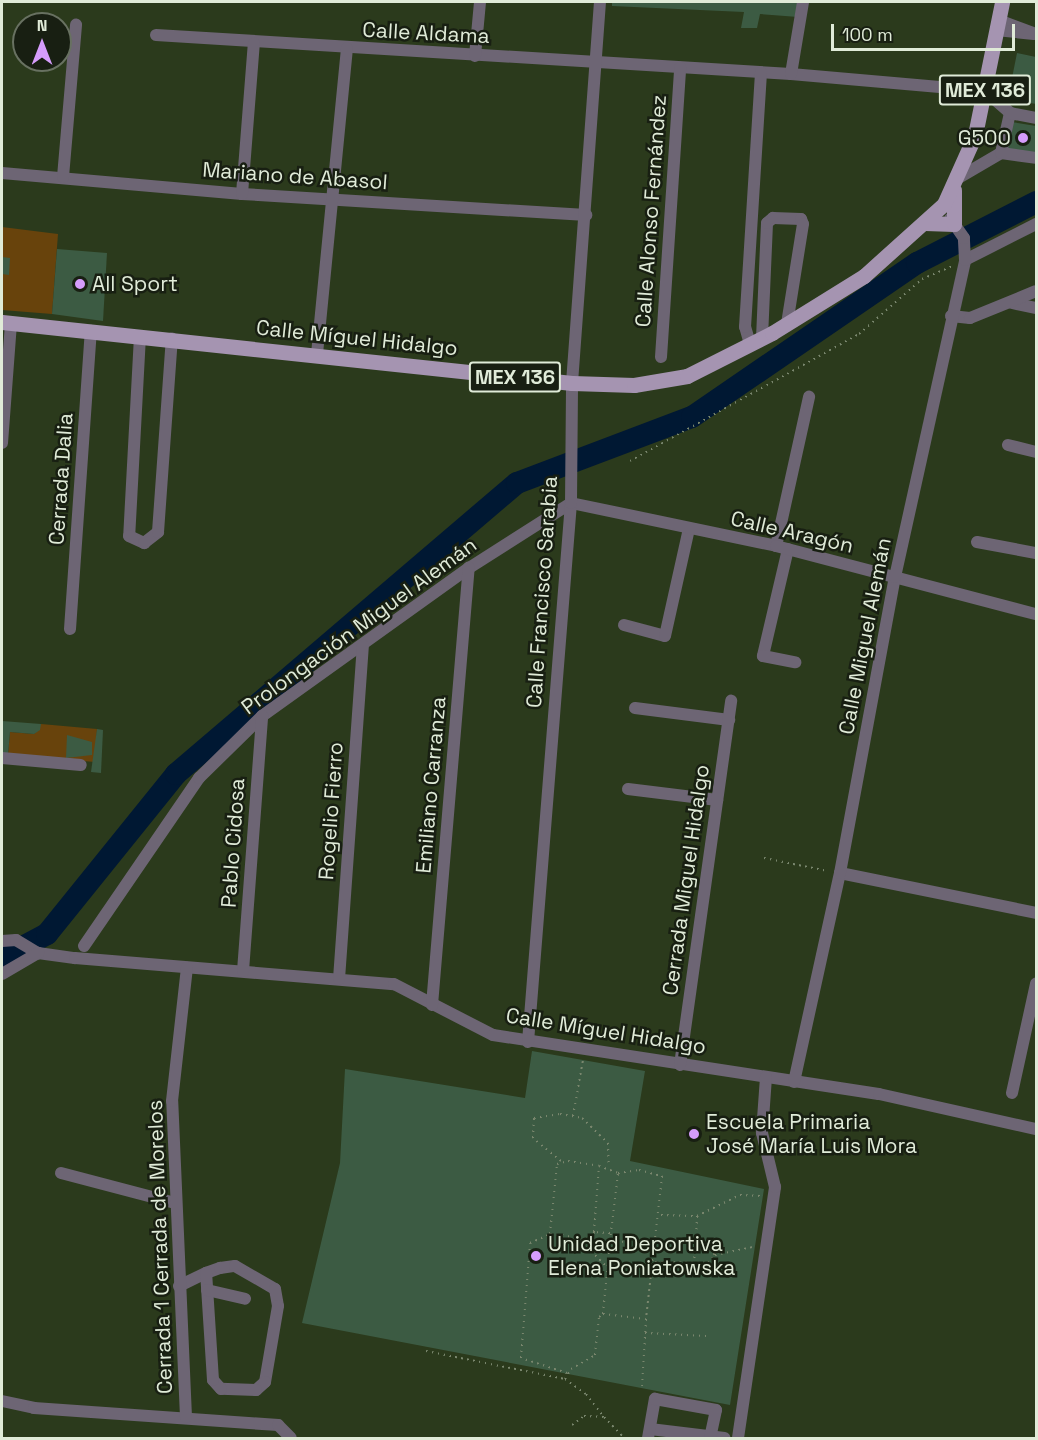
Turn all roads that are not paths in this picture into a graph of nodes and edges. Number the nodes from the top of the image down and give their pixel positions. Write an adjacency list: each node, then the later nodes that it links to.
1 (480, 2): 11 (street)
2 (600, 2): 12 (street, Calle Francisco Sarabia)
3 (803, 2): 15 (street)
4 (1002, 2): 6 (main road, Calle Míguel Hidalgo / MEX 136)
5 (76, 25): 22 (street)
6 (997, 25): 7 (street); 16 (main road, Calle Míguel Hidalgo / MEX 136)
7 (1036, 34)
8 (156, 35): 9 (street, Calle Aldama)
9 (254, 42): 10 (street, Calle Aldama); 24 (street)
10 (347, 48): 11 (street, Calle Aldama); 25 (street)
11 (475, 56): 12 (street, Calle Aldama)
12 (597, 63): 13 (street, Calle Aldama); 27 (street, Calle Francisco Sarabia)
13 (680, 68): 14 (street, Calle Aldama); 43 (street, Calle Alonso Fernández)
14 (761, 73): 15 (street, Calle Aldama); 41 (street)
15 (791, 74): 16 (street, Calle Aldama)
16 (985, 91): 17 (street); 23 (main road, Calle Míguel Hidalgo / MEX 136)
17 (1010, 113): 18 (street); 19 (street)
18 (1036, 118)
19 (1001, 153): 20 (street); 23 (street)
20 (1036, 158)
21 (2, 173): 22 (street, Mariano de Abasol)
22 (63, 177): 24 (street, Mariano de Abasol)
23 (957, 183): 26 (main road, Calle Míguel Hidalgo / MEX 136); 30 (main road)
24 (242, 194): 25 (street, Mariano de Abasol)
25 (334, 198): 27 (street, Mariano de Abasol); 42 (street)
26 (944, 204): 28 (main road, Calle Míguel Hidalgo / MEX 136); 30 (street)
27 (586, 215): 44 (street, Calle Francisco Sarabia)
28 (925, 223): 30 (main road); 37 (main road, Calle Míguel Hidalgo / MEX 136)
29 (1036, 224): 31 (street)
30 (957, 227): 31 (street)
31 (965, 254): 35 (street, Calle Miguel Alemán)
32 (1036, 291): 33 (street)
33 (1012, 303): 34 (street); 35 (street)
34 (1036, 309)
35 (951, 316): 56 (street, Calle Miguel Alemán)
36 (6, 323): 38 (main road, Calle Míguel Hidalgo / MEX 136); 46 (street)
37 (787, 324): 41 (main road, Calle Míguel Hidalgo / MEX 136); 41 (street)
38 (91, 331): 39 (main road, Calle Míguel Hidalgo / MEX 136); 59 (street, Cerrada Dalia)
39 (140, 336): 40 (main road, Calle Míguel Hidalgo / MEX 136); 40 (street)
40 (172, 339): 42 (main road, Calle Míguel Hidalgo / MEX 136)
41 (756, 341): 44 (main road, Calle Míguel Hidalgo / MEX 136)
42 (317, 354): 44 (main road, Calle Míguel Hidalgo / MEX 136)
43 (661, 357)
44 (572, 383): 49 (street, Calle Francisco Sarabia)
45 (809, 397): 52 (street)
46 (2, 443)
47 (1008, 445): 48 (street)
48 (1036, 452)
49 (570, 497): 50 (street, Calle Aragón); 55 (street, Prolongación Miguel Alemán); 81 (street, Calle Francisco Sarabia)
50 (689, 529): 52 (street, Calle Aragón); 58 (street)
51 (977, 542): 54 (street)
52 (776, 546): 53 (street, Calle Aragón)
53 (788, 549): 56 (street, Calle Aragón); 61 (street)
54 (1036, 553)
55 (469, 567): 60 (street, Prolongación Miguel Alemán); 80 (street, Emiliano Carranza)
56 (895, 577): 57 (street, Calle Aragón); 70 (street, Calle Miguel Alemán)
57 (1036, 614)
58 (624, 625)
59 (70, 629)
60 (363, 646): 64 (street, Prolongación Miguel Alemán); 78 (street, Rogelio Fierro)
61 (795, 662)
62 (732, 701): 65 (street, Cerrada Miguel Hidalgo)
63 (635, 708): 65 (street)
64 (262, 716): 73 (street, Prolongación Miguel Alemán); 76 (street, Pablo Cidosa)
65 (729, 720): 69 (street, Cerrada Miguel Hidalgo)
66 (2, 758): 67 (street)
67 (81, 765)
68 (628, 789): 69 (street)
69 (717, 800): 82 (street, Cerrada Miguel Hidalgo)
70 (840, 873): 71 (street); 84 (street, Calle Miguel Alemán)
71 (1036, 914)
72 (2, 941): 74 (street, Calle Míguel Hidalgo)
73 (84, 946)
74 (29, 947): 75 (street, Calle Míguel Hidalgo); 77 (street)
75 (187, 968): 76 (street, Calle Míguel Hidalgo); 88 (street, Cerrada 1 Cerrada de Morelos)
76 (243, 972): 78 (street, Calle Míguel Hidalgo)
77 (2, 974)
78 (339, 979): 80 (street, Calle Míguel Hidalgo)
79 (1036, 984): 85 (street)
80 (432, 1005): 81 (street, Calle Míguel Hidalgo)
81 (528, 1042): 82 (street, Calle Míguel Hidalgo)
82 (680, 1065): 83 (street, Calle Míguel Hidalgo)
83 (766, 1077): 84 (street, Calle Míguel Hidalgo); 99 (street)
84 (795, 1082): 86 (street, Calle Míguel Hidalgo)
85 (1012, 1093)
86 (1036, 1129)
87 (61, 1173): 88 (street)
88 (175, 1203): 90 (street, Cerrada 1 Cerrada de Morelos)
89 (206, 1273): 90 (street); 91 (street); 91 (street)
90 (179, 1286): 94 (street, Cerrada 1 Cerrada de Morelos)
91 (207, 1290): 92 (street)
92 (245, 1299)
93 (2, 1401): 94 (street)
94 (186, 1417): 96 (street)
95 (649, 1434): 97 (street); 97 (street)
96 (291, 1438)
97 (710, 1438): 98 (street)
98 (724, 1438)
99 (738, 1438)

